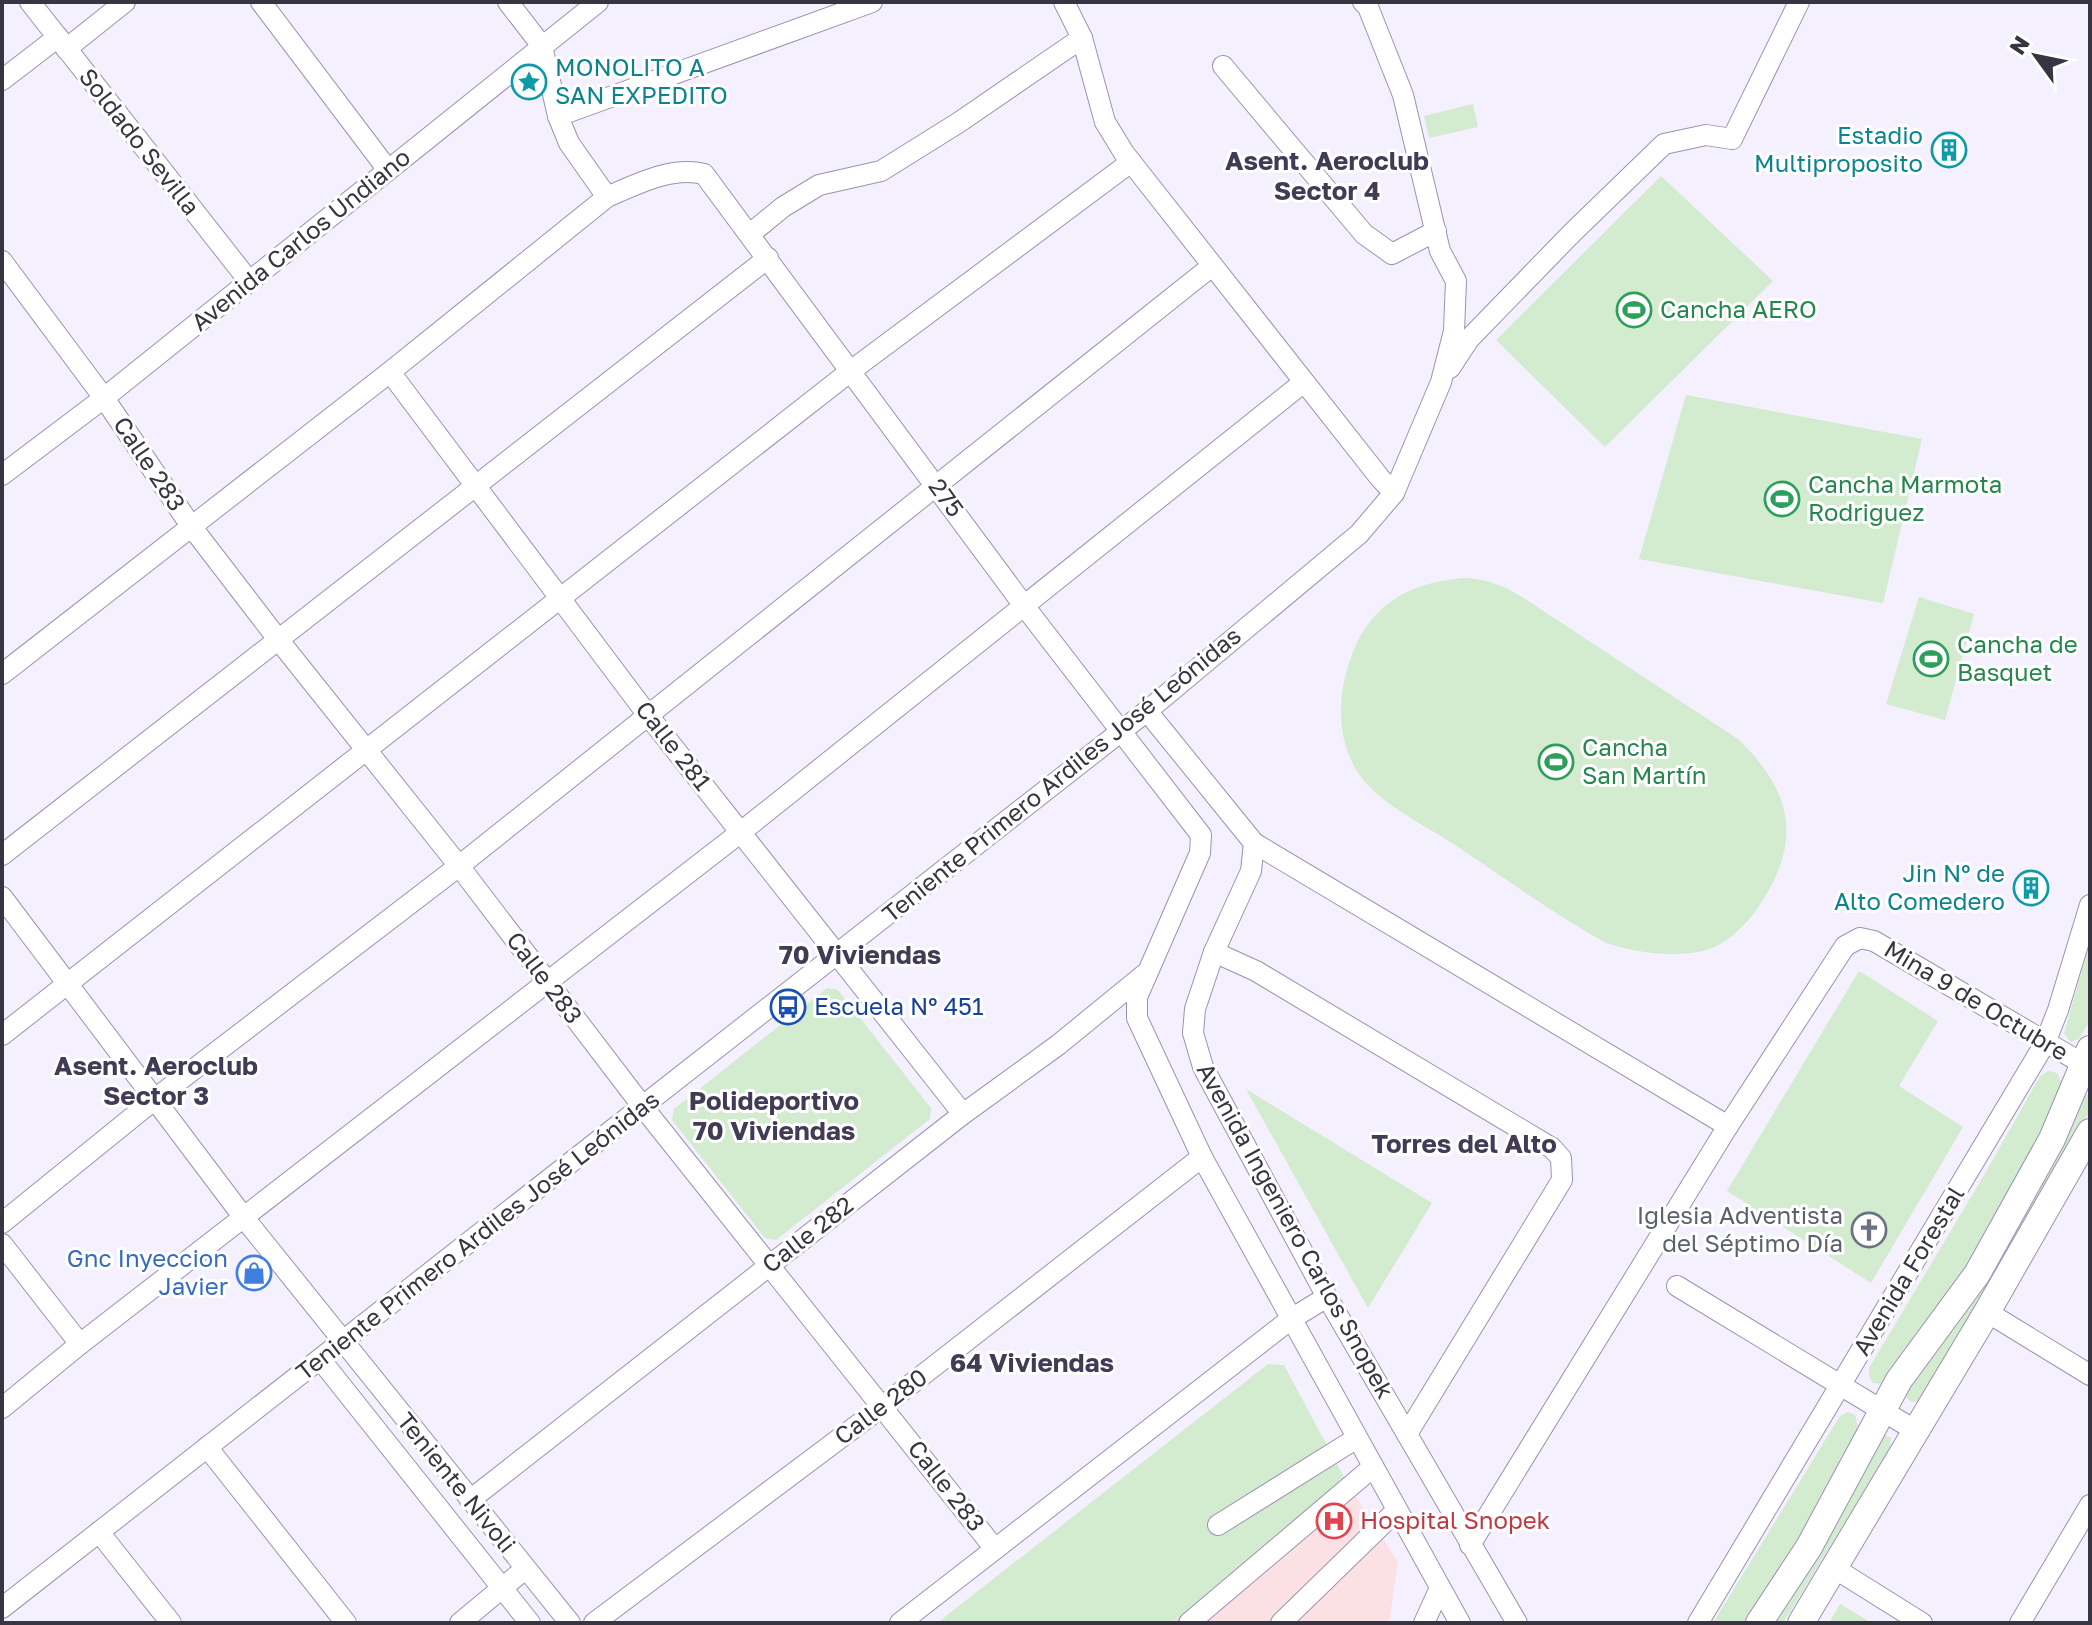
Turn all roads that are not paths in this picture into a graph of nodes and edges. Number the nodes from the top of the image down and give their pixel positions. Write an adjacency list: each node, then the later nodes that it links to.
1 (30, 2): 11 (street, Soldado Sevilla)
2 (125, 2): 11 (street)
3 (261, 2): 17 (street)
4 (508, 2): 12 (street)
5 (598, 2): 12 (street, Avenida Carlos Undiano)
6 (872, 2): 15 (street)
7 (1064, 2): 10 (street)
8 (1363, 2): 19 (street)
9 (1799, 2): 28 (street)
10 (1082, 38): 16 (street); 20 (street)
11 (62, 43): 14 (street); 24 (street, Soldado Sevilla)
12 (542, 46): 15 (street); 17 (street, Avenida Carlos Undiano)
13 (1223, 66): 19 (street)
14 (2, 80)
15 (558, 116): 18 (street)
16 (1131, 162): 23 (street); 25 (street)
17 (388, 170): 24 (street, Avenida Carlos Undiano)
18 (607, 197): 20 (street, 275); 26 (street)
19 (1436, 231): 28 (street)
20 (750, 234): 21 (street, 275)
21 (768, 258): 25 (street, 275); 31 (street)
22 (2, 261): 29 (street, Calle 283)
23 (1212, 266): 27 (street); 32 (street)
24 (249, 281): 29 (street, Avenida Carlos Undiano)
25 (852, 370): 32 (street, 275); 35 (street)
26 (390, 372): 31 (street, Calle 281); 34 (street)
27 (1304, 382): 33 (street); 36 (street)
28 (1441, 382): 33 (street, Teniente Primero Ardiles José Leónidas)
29 (104, 398): 30 (street, Avenida Carlos Undiano); 34 (street, Calle 283)
30 (2, 475)
31 (475, 484): 35 (street, Calle 281); 37 (street)
32 (936, 485): 36 (street, 275); 40 (street)
33 (1394, 493): 39 (street, Teniente Primero Ardiles José Leónidas)
34 (191, 526): 37 (street, Calle 283); 38 (street)
35 (559, 597): 40 (street, Calle 281); 42 (street)
36 (1025, 607): 41 (street, 275); 44 (street)
37 (277, 638): 42 (street, Calle 283); 46 (street)
38 (2, 674)
39 (1147, 711): 41 (street, Teniente Primero Ardiles José Leónidas); 45 (street)
40 (647, 714): 44 (street, Calle 281); 47 (street)
41 (1122, 731): 43 (street, 275); 51 (street, Teniente Primero Ardiles José Leónidas)
42 (367, 749): 47 (street, Calle 283); 54 (street)
43 (1191, 820): 52 (street, Avenida Ingeniero Carlos Snopek)
44 (741, 832): 51 (street, Calle 281); 53 (street)
45 (1254, 843): 50 (street, Avenida Ingeniero Carlos Snopek); 61 (street)
46 (2, 855)
47 (459, 866): 53 (street, Calle 283); 58 (street)
48 (2, 897): 54 (street, Teniente Nivoli)
49 (2090, 905): 56 (street, Avenida Forestal)
50 (1214, 952): 69 (street, Avenida Ingeniero Carlos Snopek); 81 (street)
51 (838, 953): 59 (street, Teniente Primero Ardiles José Leónidas); 60 (street, Calle 281)
52 (1148, 972): 60 (street, Calle 282); 63 (street, Avenida Ingeniero Carlos Snopek)
53 (547, 982): 59 (street, Calle 283); 64 (street)
54 (69, 984): 55 (street); 58 (street, Teniente Nivoli)
55 (2, 1035)
56 (2045, 1043): 57 (street, Mina 9 de Octubre); 61 (street, Mina 9 de Octubre); 76 (street, Avenida Forestal)
57 (2087, 1060): 79 (main road, Avenida Forestal)
58 (155, 1099): 64 (street, Teniente Nivoli); 65 (street)
59 (643, 1107): 67 (street, Calle 283); 72 (street, Teniente Primero Ardiles José Leónidas)
60 (963, 1114): 67 (street, Calle 282)
61 (1728, 1126): 90 (street)
62 (2090, 1132): 70 (main road)
63 (1202, 1157): 71 (street, Avenida Ingeniero Carlos Snopek); 77 (street, Calle 280)
64 (245, 1219): 72 (street, Teniente Nivoli); 73 (street)
65 (2, 1223)
66 (2, 1244): 73 (street)
67 (769, 1266): 77 (street, Calle 283); 85 (street, Calle 282)
68 (1677, 1286): 76 (street)
69 (1327, 1297): 71 (street); 81 (street, Avenida Ingeniero Carlos Snopek)
70 (1987, 1312): 75 (street); 80 (main road)
71 (1291, 1319): 82 (street, Avenida Ingeniero Carlos Snopek); 91 (street)
72 (342, 1342): 74 (street, Teniente Primero Ardiles José Leónidas); 85 (street, Teniente Nivoli)
73 (80, 1344): 78 (street)
74 (320, 1359): 83 (street, Teniente Primero Ardiles José Leónidas); 94 (street, Teniente Nivoli)
75 (2090, 1375)
76 (1840, 1385): 79 (street); 109 (street, Avenida Forestal)
77 (883, 1406): 91 (street, Calle 283); 102 (street, Calle 280)
78 (2, 1408)
79 (1880, 1410): 80 (street); 110 (main road, Avenida Forestal)
80 (1916, 1431): 92 (main road)
81 (1407, 1434): 90 (street, Avenida Ingeniero Carlos Snopek)
82 (1357, 1438): 84 (street, Avenida Ingeniero Carlos Snopek); 88 (street)
83 (207, 1447): 89 (street, Teniente Primero Ardiles José Leónidas); 98 (street)
84 (1373, 1467): 87 (street, Avenida Ingeniero Carlos Snopek); 104 (street)
85 (470, 1500): 93 (street, Teniente Nivoli)
86 (2090, 1505): 113 (street)
87 (1397, 1510): 95 (street, Avenida Ingeniero Carlos Snopek); 105 (street)
88 (1218, 1525)
89 (99, 1532): 96 (street, Teniente Primero Ardiles José Leónidas); 97 (street)
90 (1470, 1545): 108 (street, Avenida Ingeniero Carlos Snopek)
91 (995, 1549): 103 (street)
92 (1834, 1568): 111 (main road); 112 (street)
93 (525, 1569): 94 (street); 101 (street, Teniente Nivoli)
94 (502, 1588): 99 (street); 100 (street, Teniente Nivoli)
95 (1440, 1588): 106 (street); 107 (street, Avenida Ingeniero Carlos Snopek)
96 (2, 1608)
97 (171, 1623)
98 (346, 1623)
99 (460, 1623)
100 (530, 1623)
101 (570, 1623)
102 (594, 1623)
103 (900, 1623)
104 (1189, 1623)
105 (1281, 1623)
106 (1424, 1623)
107 (1460, 1623)
108 (1517, 1623)
109 (1698, 1623)
110 (1759, 1623)
111 (1801, 1623)
112 (1922, 1623)
113 (2020, 1623)

